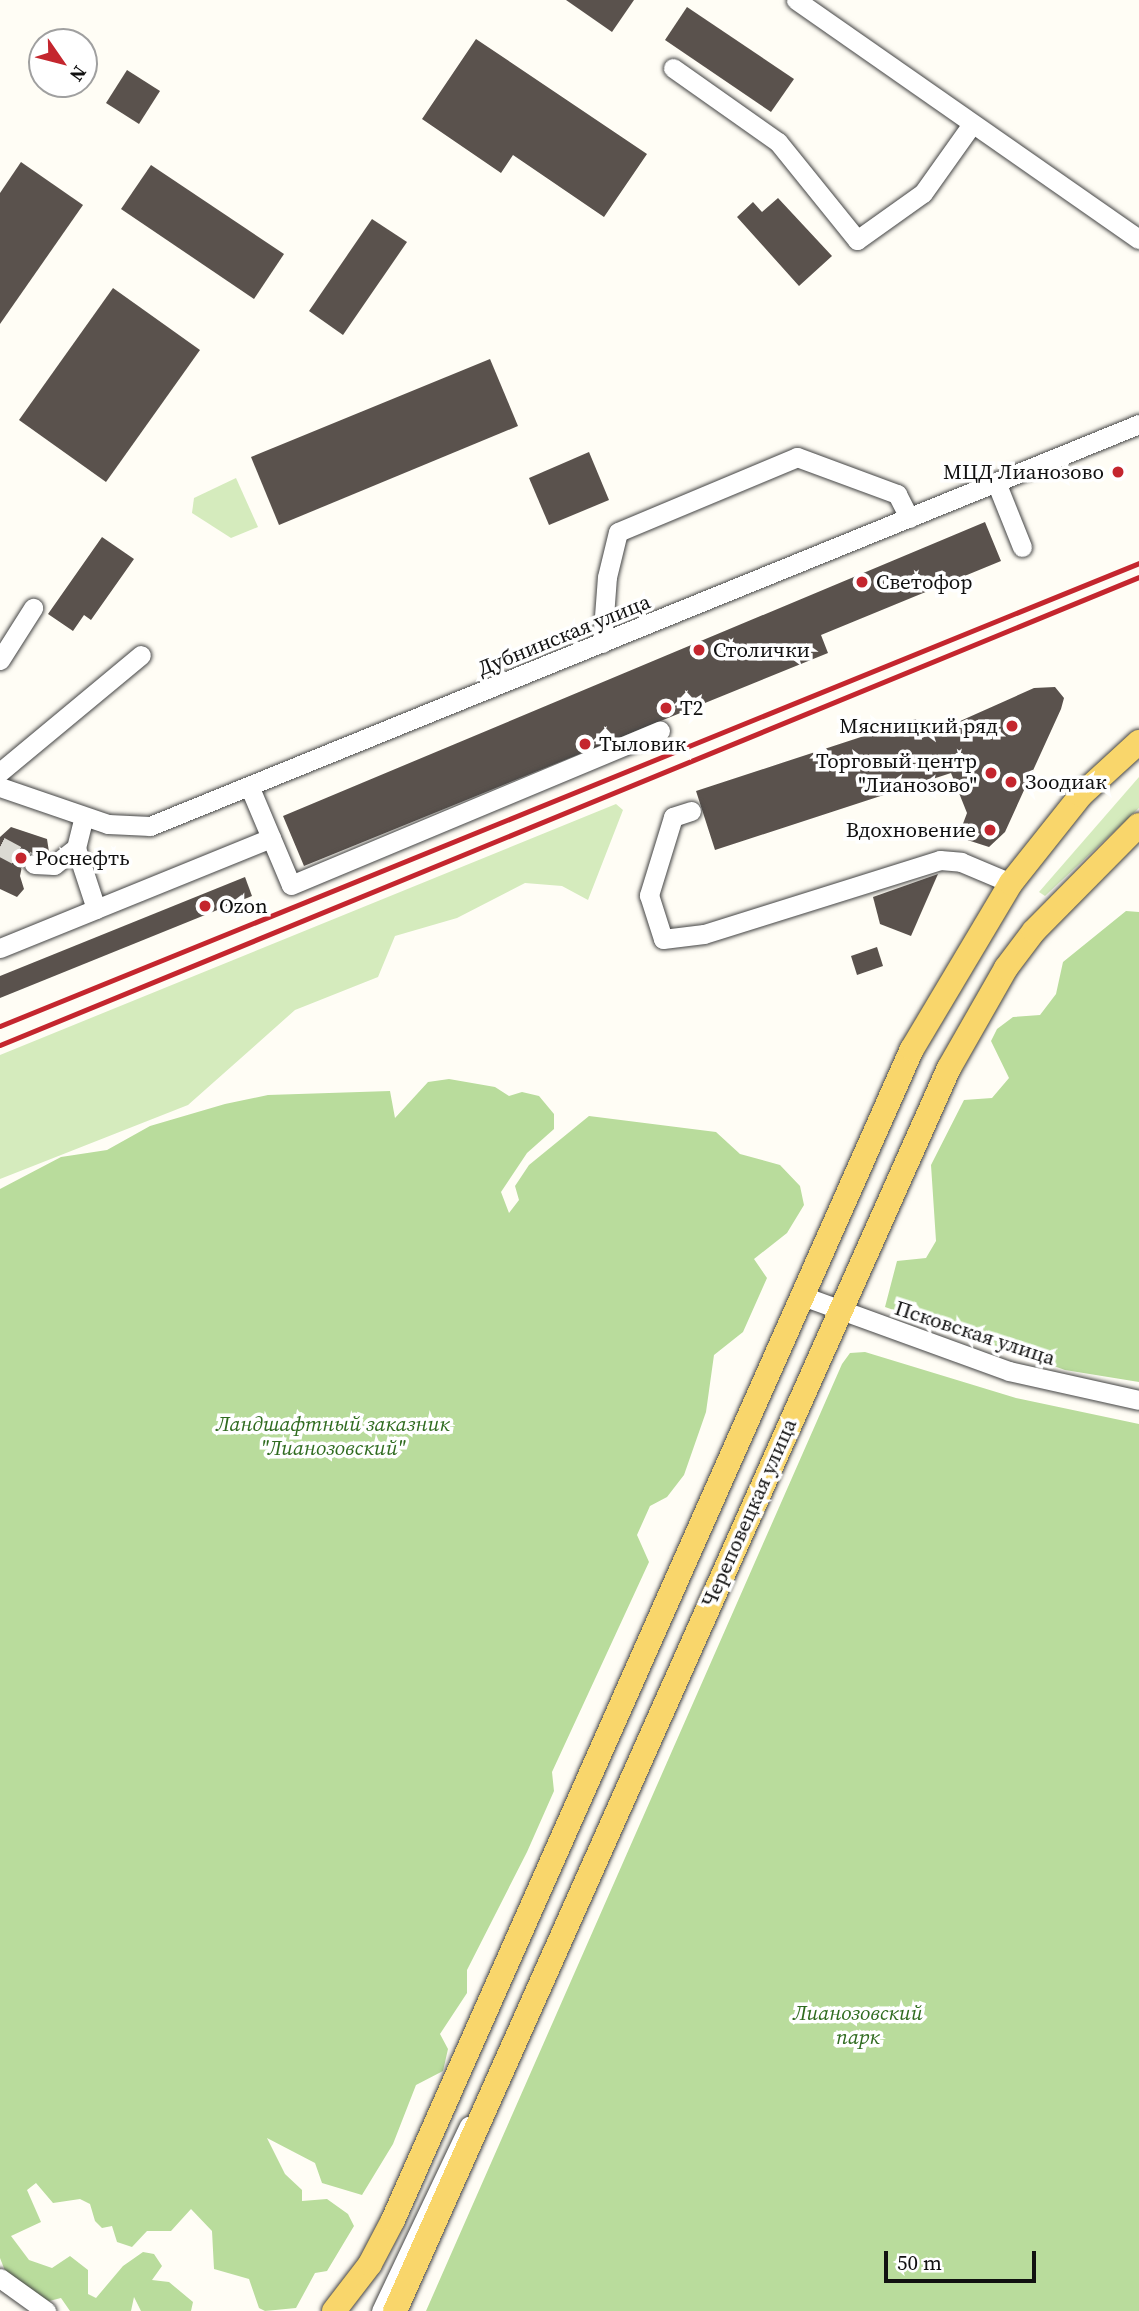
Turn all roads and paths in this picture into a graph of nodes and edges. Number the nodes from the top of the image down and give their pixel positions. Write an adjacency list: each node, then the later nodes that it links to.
1 (796, 0): 3 (street)
2 (673, 68): 3 (street)
3 (972, 124): 4 (street)
4 (1139, 239)
5 (1139, 424): 6 (street, Дубнинская улица)
6 (996, 482): 7 (street, Дубнинская улица); 8 (street)
7 (909, 518): 10 (street, Дубнинская улица); 10 (street)
8 (1023, 547)
9 (33, 608): 12 (street)
10 (603, 643): 17 (street, Дубнинская улица)
11 (141, 656): 15 (street)
12 (0, 660)
13 (660, 731): 21 (street)
14 (1139, 741): 24 (main road, Череповецкая улица)
15 (0, 772)
16 (0, 787): 19 (street, Дубнинская улица)
17 (250, 788): 19 (street, Дубнинская улица); 21 (street)
18 (691, 811): 24 (street)
19 (84, 817): 22 (street)
20 (1139, 825): 28 (main road, Череповецкая улица)
21 (271, 838): 25 (street)
22 (76, 848): 23 (street); 25 (street)
23 (34, 864)
24 (1011, 883): 27 (main road, Череповецкая улица)
25 (96, 909): 26 (street)
26 (0, 948)
27 (800, 1295): 28 (street, Псковская улица); 30 (main road, Череповецкая улица)
28 (840, 1311): 29 (street, Псковская улица); 31 (main road, Череповецкая улица)
29 (1139, 1400)
30 (448, 2095): 34 (main road, Череповецкая улица); 35 (street, Череповецкая улица)
31 (482, 2106): 36 (street, Череповецкая улица); 37 (main road, Череповецкая улица)
32 (0, 2278): 33 (street)
33 (46, 2311)
34 (334, 2311)
35 (347, 2311)
36 (381, 2311)
37 (395, 2311)

